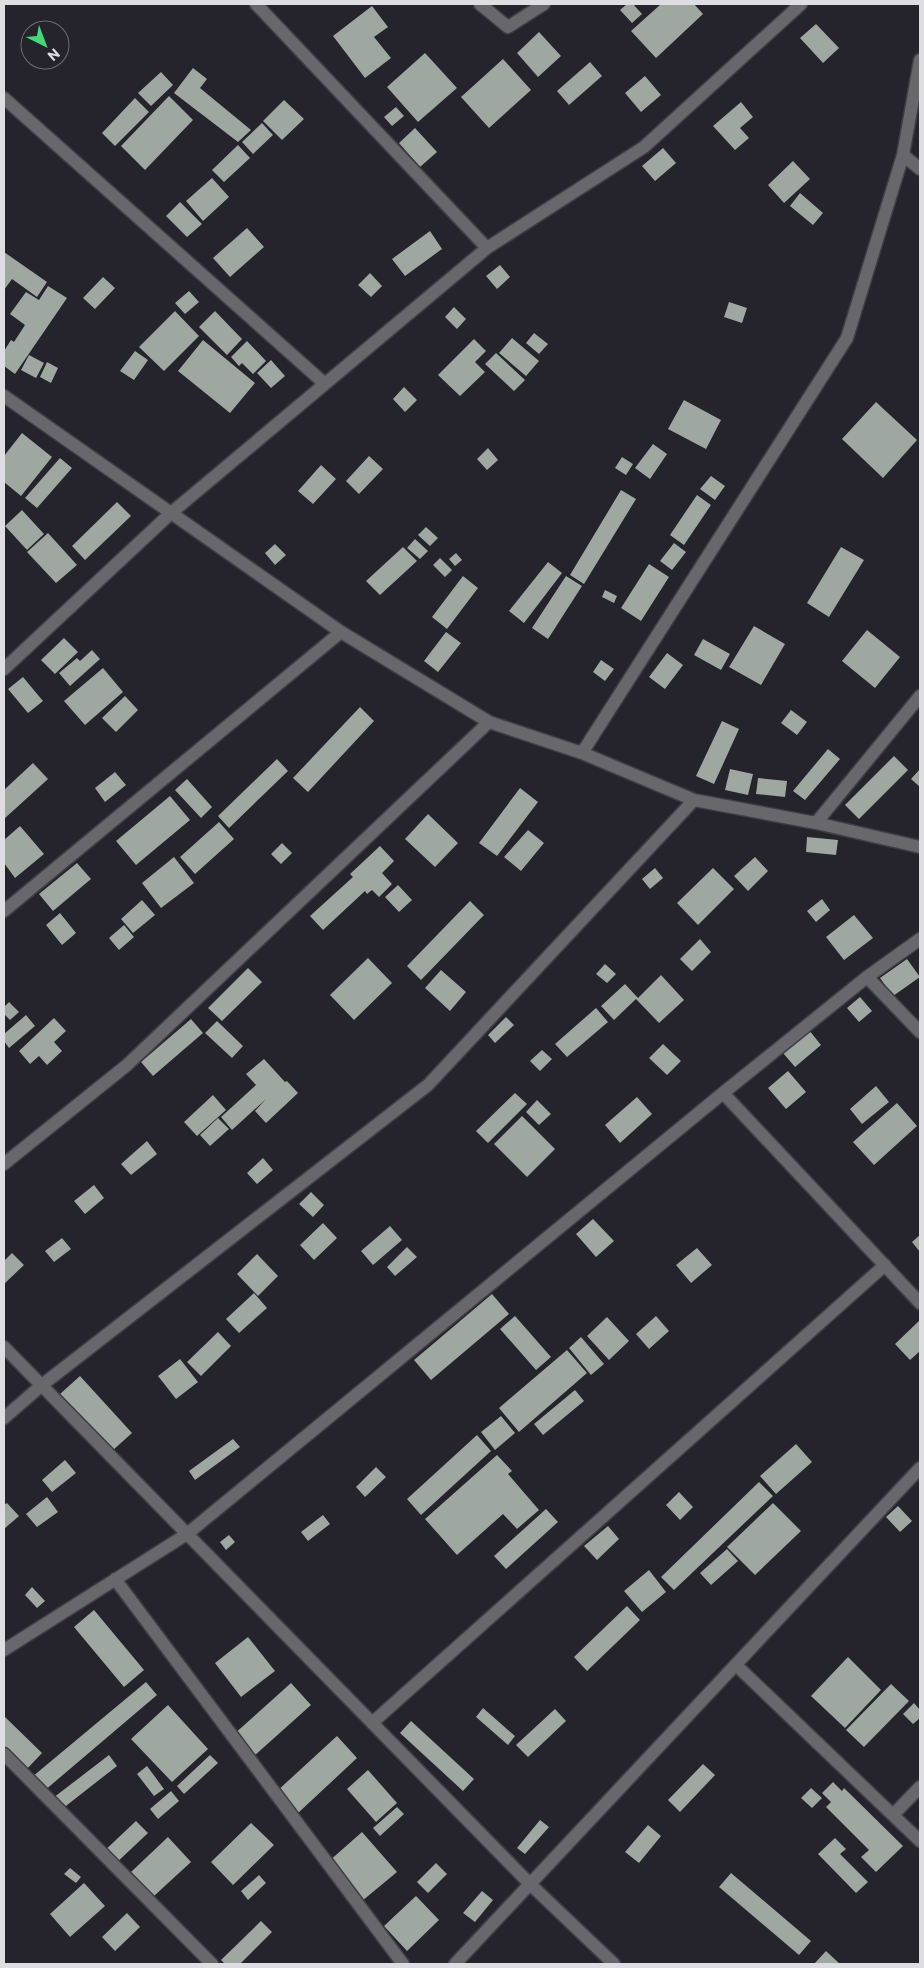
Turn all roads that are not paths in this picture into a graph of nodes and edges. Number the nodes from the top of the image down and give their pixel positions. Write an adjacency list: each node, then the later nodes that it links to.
1 (256, 4): 9 (street)
2 (480, 4): 3 (street)
3 (544, 4)
4 (801, 4): 9 (street)
5 (920, 60): 7 (street)
6 (4, 98): 10 (street)
7 (903, 155): 8 (street); 17 (street)
8 (920, 169)
9 (487, 248): 10 (street)
10 (325, 384): 12 (street)
11 (4, 396): 12 (street)
12 (171, 513): 13 (street); 14 (street)
13 (341, 632): 16 (street); 21 (street)
14 (4, 669)
15 (920, 696): 19 (street)
16 (489, 722): 17 (street); 26 (street)
17 (582, 753): 18 (street)
18 (694, 800): 19 (street); 30 (street)
19 (816, 823): 20 (street)
20 (920, 847)
21 (4, 912)
22 (920, 939): 23 (street)
23 (867, 977): 24 (street); 25 (street)
24 (920, 1032)
25 (723, 1092): 27 (street); 33 (street)
26 (4, 1164)
27 (885, 1265): 28 (street); 37 (street)
28 (920, 1303)
29 (4, 1346): 30 (street)
30 (42, 1385): 31 (street); 33 (street)
31 (4, 1418)
32 (920, 1468): 36 (street)
33 (187, 1534): 34 (street); 37 (street)
34 (115, 1579): 35 (street); 44 (street)
35 (4, 1650)
36 (736, 1665): 40 (street); 42 (street)
37 (372, 1723): 42 (street)
38 (4, 1754): 43 (street)
39 (920, 1787): 40 (street)
40 (893, 1815): 41 (street)
41 (920, 1841)
42 (530, 1884): 45 (street); 46 (street)
43 (212, 1964)
44 (404, 1964)
45 (455, 1964)
46 (614, 1964)

